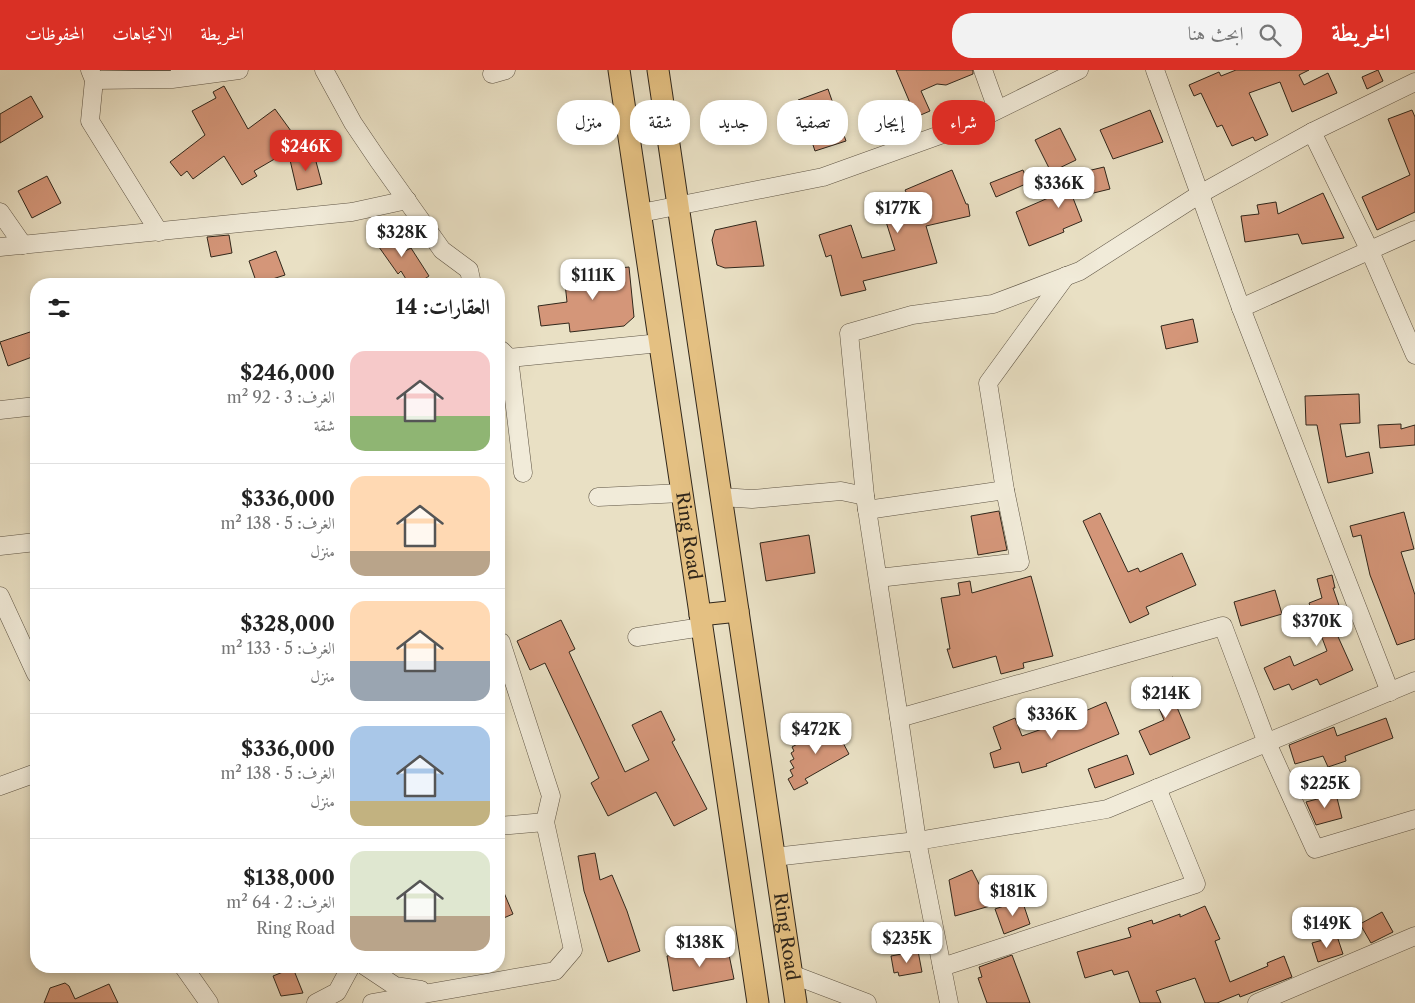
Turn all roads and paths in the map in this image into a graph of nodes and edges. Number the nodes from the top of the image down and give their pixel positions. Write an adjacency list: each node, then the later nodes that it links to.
1 (239, 70): 8 (street)
2 (324, 70): 13 (street)
3 (619, 70): 16 (main road, Ring Road)
4 (658, 70): 14 (main road, Ring Road)
5 (983, 70): 10 (street)
6 (1079, 70): 10 (street)
7 (1155, 70): 12 (street)
8 (92, 75): 18 (street)
9 (1415, 82): 11 (street)
10 (997, 109): 14 (street)
11 (1312, 132): 12 (street); 21 (street)
12 (1200, 194): 22 (street); 24 (street)
13 (407, 200): 18 (street); 23 (street)
14 (678, 207): 16 (street); 34 (main road, Ring Road)
15 (0, 212): 19 (street)
16 (641, 213): 25 (main road, Ring Road)
17 (1415, 230): 21 (street)
18 (160, 232): 19 (street)
19 (23, 245): 20 (street)
20 (0, 247)
21 (1370, 250): 24 (street); 27 (street)
22 (1066, 276): 32 (street); 36 (street)
23 (471, 278)
24 (1241, 308): 47 (street)
25 (660, 343): 26 (street); 33 (main road, Ring Road)
26 (505, 355)
27 (1415, 355)
28 (505, 372): 31 (street)
29 (30, 407): 30 (street)
30 (0, 410)
31 (523, 473)
32 (1005, 490): 36 (street); 39 (street)
33 (682, 493): 35 (street); 42 (main road, Ring Road)
34 (721, 496): 36 (street); 41 (main road, Ring Road)
35 (598, 497)
36 (866, 503): 39 (street)
37 (30, 543): 38 (street)
38 (0, 546)
39 (878, 578): 48 (street)
40 (0, 596): 45 (street)
41 (738, 611): 42 (main road); 57 (main road, Ring Road)
42 (701, 621): 43 (street); 68 (main road, Ring Road)
43 (637, 637)
44 (505, 654): 54 (street)
45 (30, 661)
46 (1415, 682): 47 (street)
47 (1390, 692): 49 (street)
48 (899, 718): 49 (street); 56 (street)
49 (1267, 743): 52 (street); 53 (street)
50 (30, 775): 51 (street)
51 (0, 786)
52 (1157, 788): 56 (street); 59 (street)
53 (1415, 820)
54 (545, 822): 55 (street); 64 (street)
55 (505, 825)
56 (917, 841): 57 (street); 59 (street)
57 (774, 857): 63 (main road, Ring Road)
58 (1415, 936): 72 (street)
59 (942, 967): 71 (street)
60 (188, 973): 65 (street)
61 (347, 973): 66 (street)
62 (376, 973): 64 (street)
63 (792, 974): 69 (main road, Ring Road); 70 (street)
64 (434, 992): 67 (street)
65 (209, 1003)
66 (316, 1003)
67 (372, 1003)
68 (758, 1003)
69 (796, 1003)
70 (867, 1003)
71 (949, 1003)
72 (1258, 1003)

